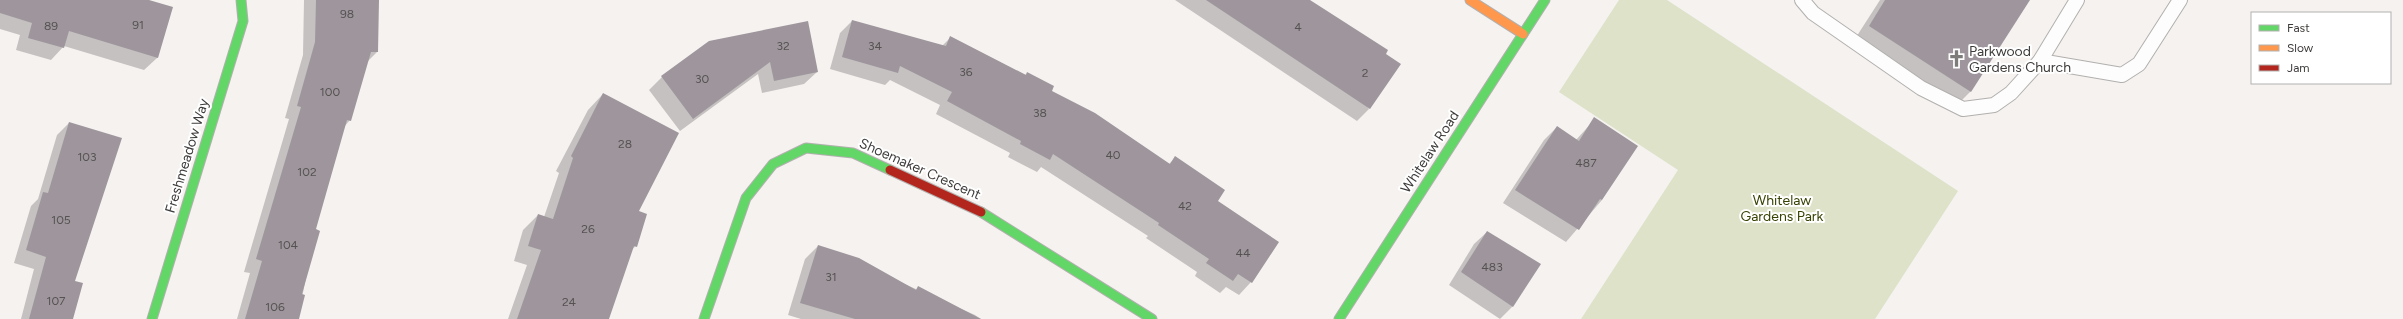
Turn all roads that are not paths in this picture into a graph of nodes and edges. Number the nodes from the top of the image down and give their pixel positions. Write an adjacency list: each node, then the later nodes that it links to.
1 (241, 0): 9 (street, Freshmeadow Way)
2 (1470, 0): 7 (street)
3 (1545, 0): 7 (street, Whitelaw Road)
4 (1802, 0): 8 (lane)
5 (2077, 0): 8 (lane)
6 (2180, 0): 8 (lane)
7 (1523, 34): 12 (street, Whitelaw Road)
8 (2040, 61)
9 (152, 319)
10 (704, 319): 11 (street, Shoemaker Crescent)
11 (1152, 319)
12 (1339, 319)

